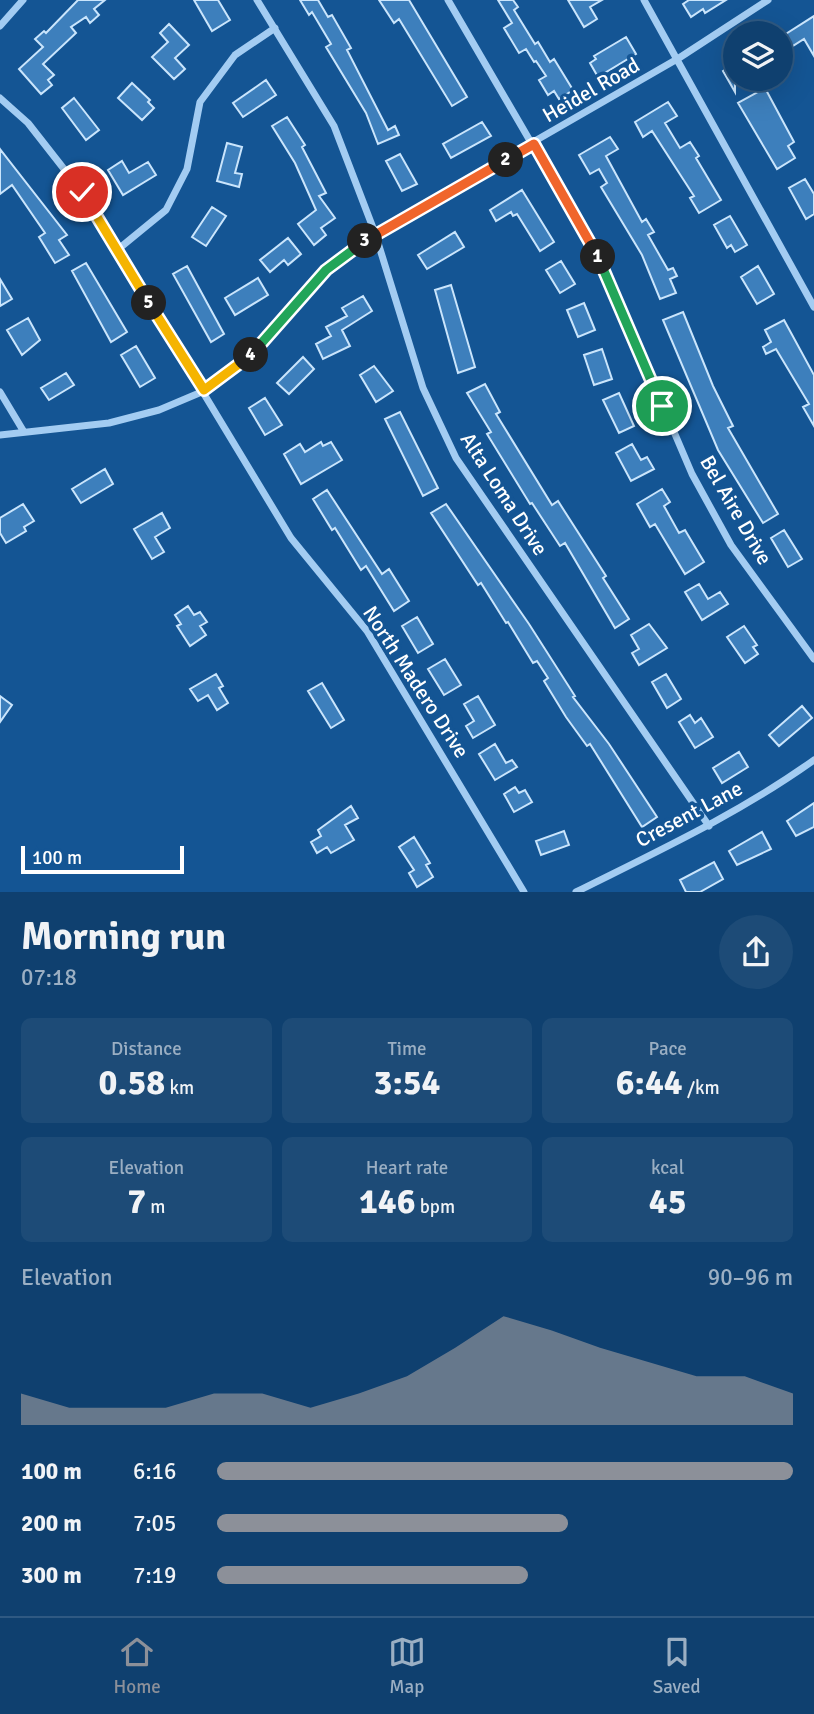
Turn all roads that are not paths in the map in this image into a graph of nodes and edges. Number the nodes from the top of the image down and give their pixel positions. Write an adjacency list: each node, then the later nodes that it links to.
1 (23, 0): 6 (street)
2 (257, 0): 7 (street, Alta Loma Drive)
3 (448, 0): 10 (street, Bel Aire Drive)
4 (644, 0): 8 (street)
5 (768, 0): 8 (street, Heidel Road)
6 (0, 26)
7 (275, 28): 11 (street, Alta Loma Drive); 12 (street)
8 (679, 58): 10 (street, Heidel Road); 13 (street)
9 (0, 98): 12 (street, North Madero Drive)
10 (534, 144): 11 (street, Heidel Road); 18 (street, Bel Aire Drive)
11 (375, 233): 14 (street, Heidel Road); 20 (street, Alta Loma Drive)
12 (116, 251): 14 (street, North Madero Drive)
13 (814, 307)
14 (204, 390): 16 (street, Heidel Road); 21 (street, North Madero Drive)
15 (0, 392): 16 (street)
16 (24, 432): 17 (street, Heidel Road)
17 (0, 435)
18 (814, 659)
19 (814, 760): 20 (street, Cresent Lane)
20 (709, 825): 22 (street, Cresent Lane)
21 (524, 891)
22 (576, 891)

